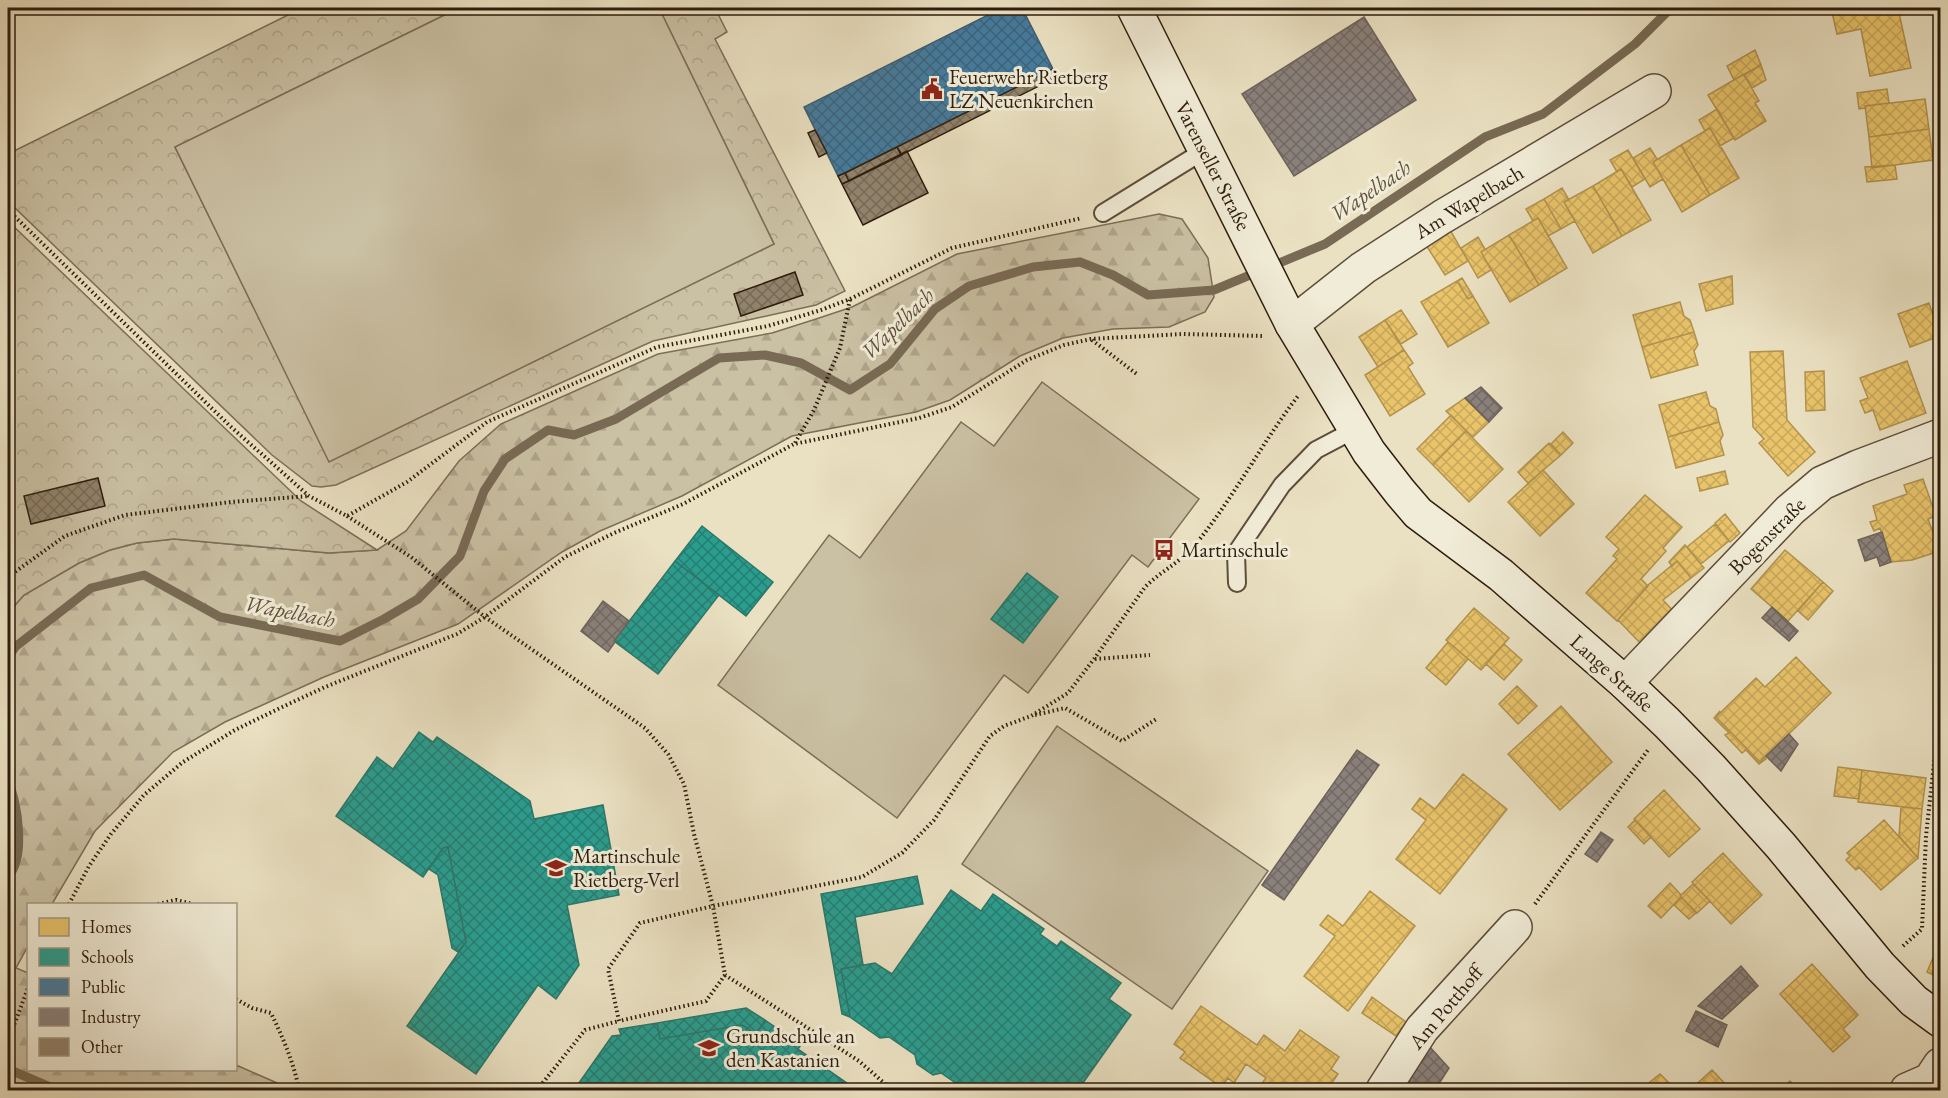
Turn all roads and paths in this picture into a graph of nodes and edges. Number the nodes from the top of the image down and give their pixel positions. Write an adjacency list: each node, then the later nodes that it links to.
1 (1134, 8): 3 (main road, Varenseller Straße)
2 (1654, 91): 7 (main road, Am Wapelbach)
3 (1205, 150): 5 (lane); 7 (main road, Varenseller Straße)
4 (8, 210): 14 (path)
5 (1103, 213): 6 (path)
6 (850, 299): 13 (path); 15 (path)
7 (1287, 314): 8 (path); 11 (main road, Lange Straße)
8 (1091, 339): 9 (path); 13 (path)
9 (1138, 375)
10 (1303, 390): 20 (path)
11 (1354, 430): 17 (lane); 21 (main road, Lange Straße)
12 (1941, 436): 21 (main road, Bogenstraße)
13 (794, 444): 18 (path)
14 (309, 496): 15 (path); 16 (path)
15 (347, 516): 18 (path)
16 (8, 577)
17 (1237, 583)
18 (485, 617): 26 (path); 29 (path)
19 (1150, 656): 20 (path)
20 (1094, 659): 23 (path)
21 (1625, 683): 25 (main road, Lange Straße)
22 (1941, 709): 31 (path)
23 (1031, 716): 24 (path); 29 (path)
24 (1158, 718)
25 (1667, 723): 30 (path); 31 (main road, Lange Straße)
26 (70, 903)
27 (162, 903): 28 (path)
28 (189, 903)
29 (713, 906): 32 (path); 36 (path)
30 (1515, 927): 42 (main road, Am Potthoff)
31 (1880, 966): 35 (main road, Lange Straße)
32 (725, 975): 36 (path); 41 (path)
33 (27, 991): 37 (path)
34 (237, 1000): 38 (path)
35 (1941, 1020)
36 (619, 1021): 40 (path)
37 (8, 1041)
38 (301, 1090): 39 (path)
39 (323, 1090)
40 (537, 1090)
41 (892, 1090)
42 (1383, 1090)

